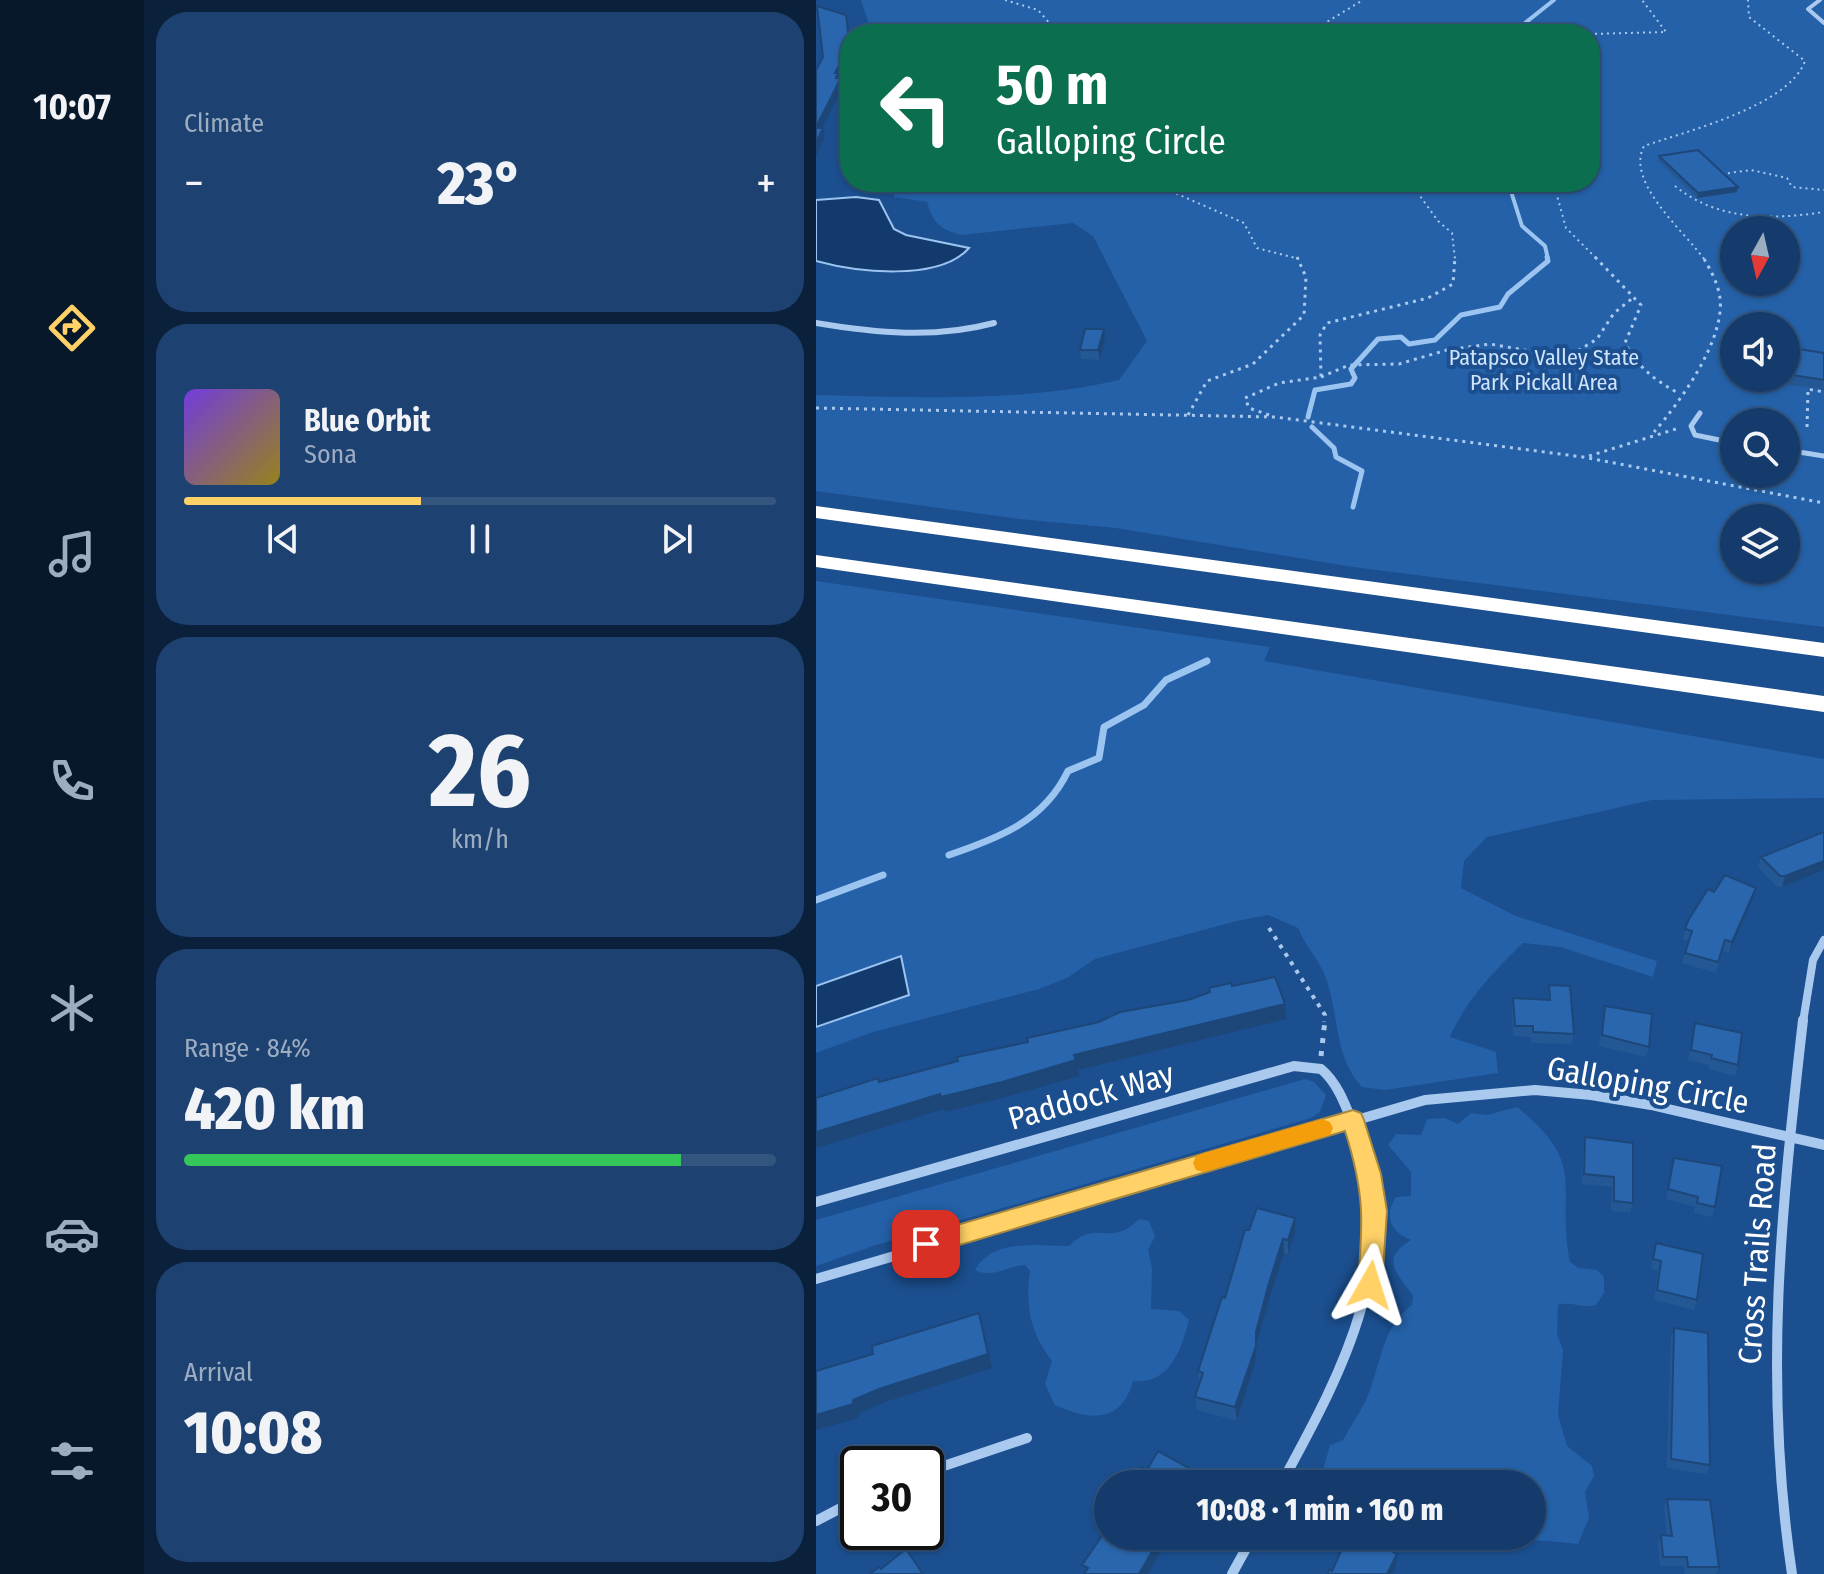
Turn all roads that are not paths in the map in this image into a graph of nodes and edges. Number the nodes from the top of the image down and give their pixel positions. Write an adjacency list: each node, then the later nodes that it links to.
1 (1820, 0): 2 (lane)
2 (1824, 23)
3 (816, 323): 4 (street)
4 (994, 323)
5 (1700, 413): 6 (lane)
6 (1720, 440)
7 (1800, 452): 8 (lane)
8 (1824, 456)
9 (816, 512): 11 (highway)
10 (816, 561): 12 (highway)
11 (1824, 650)
12 (1824, 704)
13 (1824, 940): 15 (street, Cross Trails Road)
14 (1353, 1120): 15 (street, Galloping Circle); 17 (street, Paddock Way); 18 (street, Galloping Circle); 21 (street)
15 (1790, 1137): 16 (street, Galloping Circle); 26 (street, Cross Trails Road)
16 (1824, 1145)
17 (816, 1202)
18 (816, 1279)
19 (1027, 1438): 20 (street)
20 (944, 1466)
21 (1289, 1470)
22 (840, 1508): 23 (street)
23 (816, 1521)
24 (1245, 1550): 25 (street)
25 (1232, 1574)
26 (1792, 1574)

